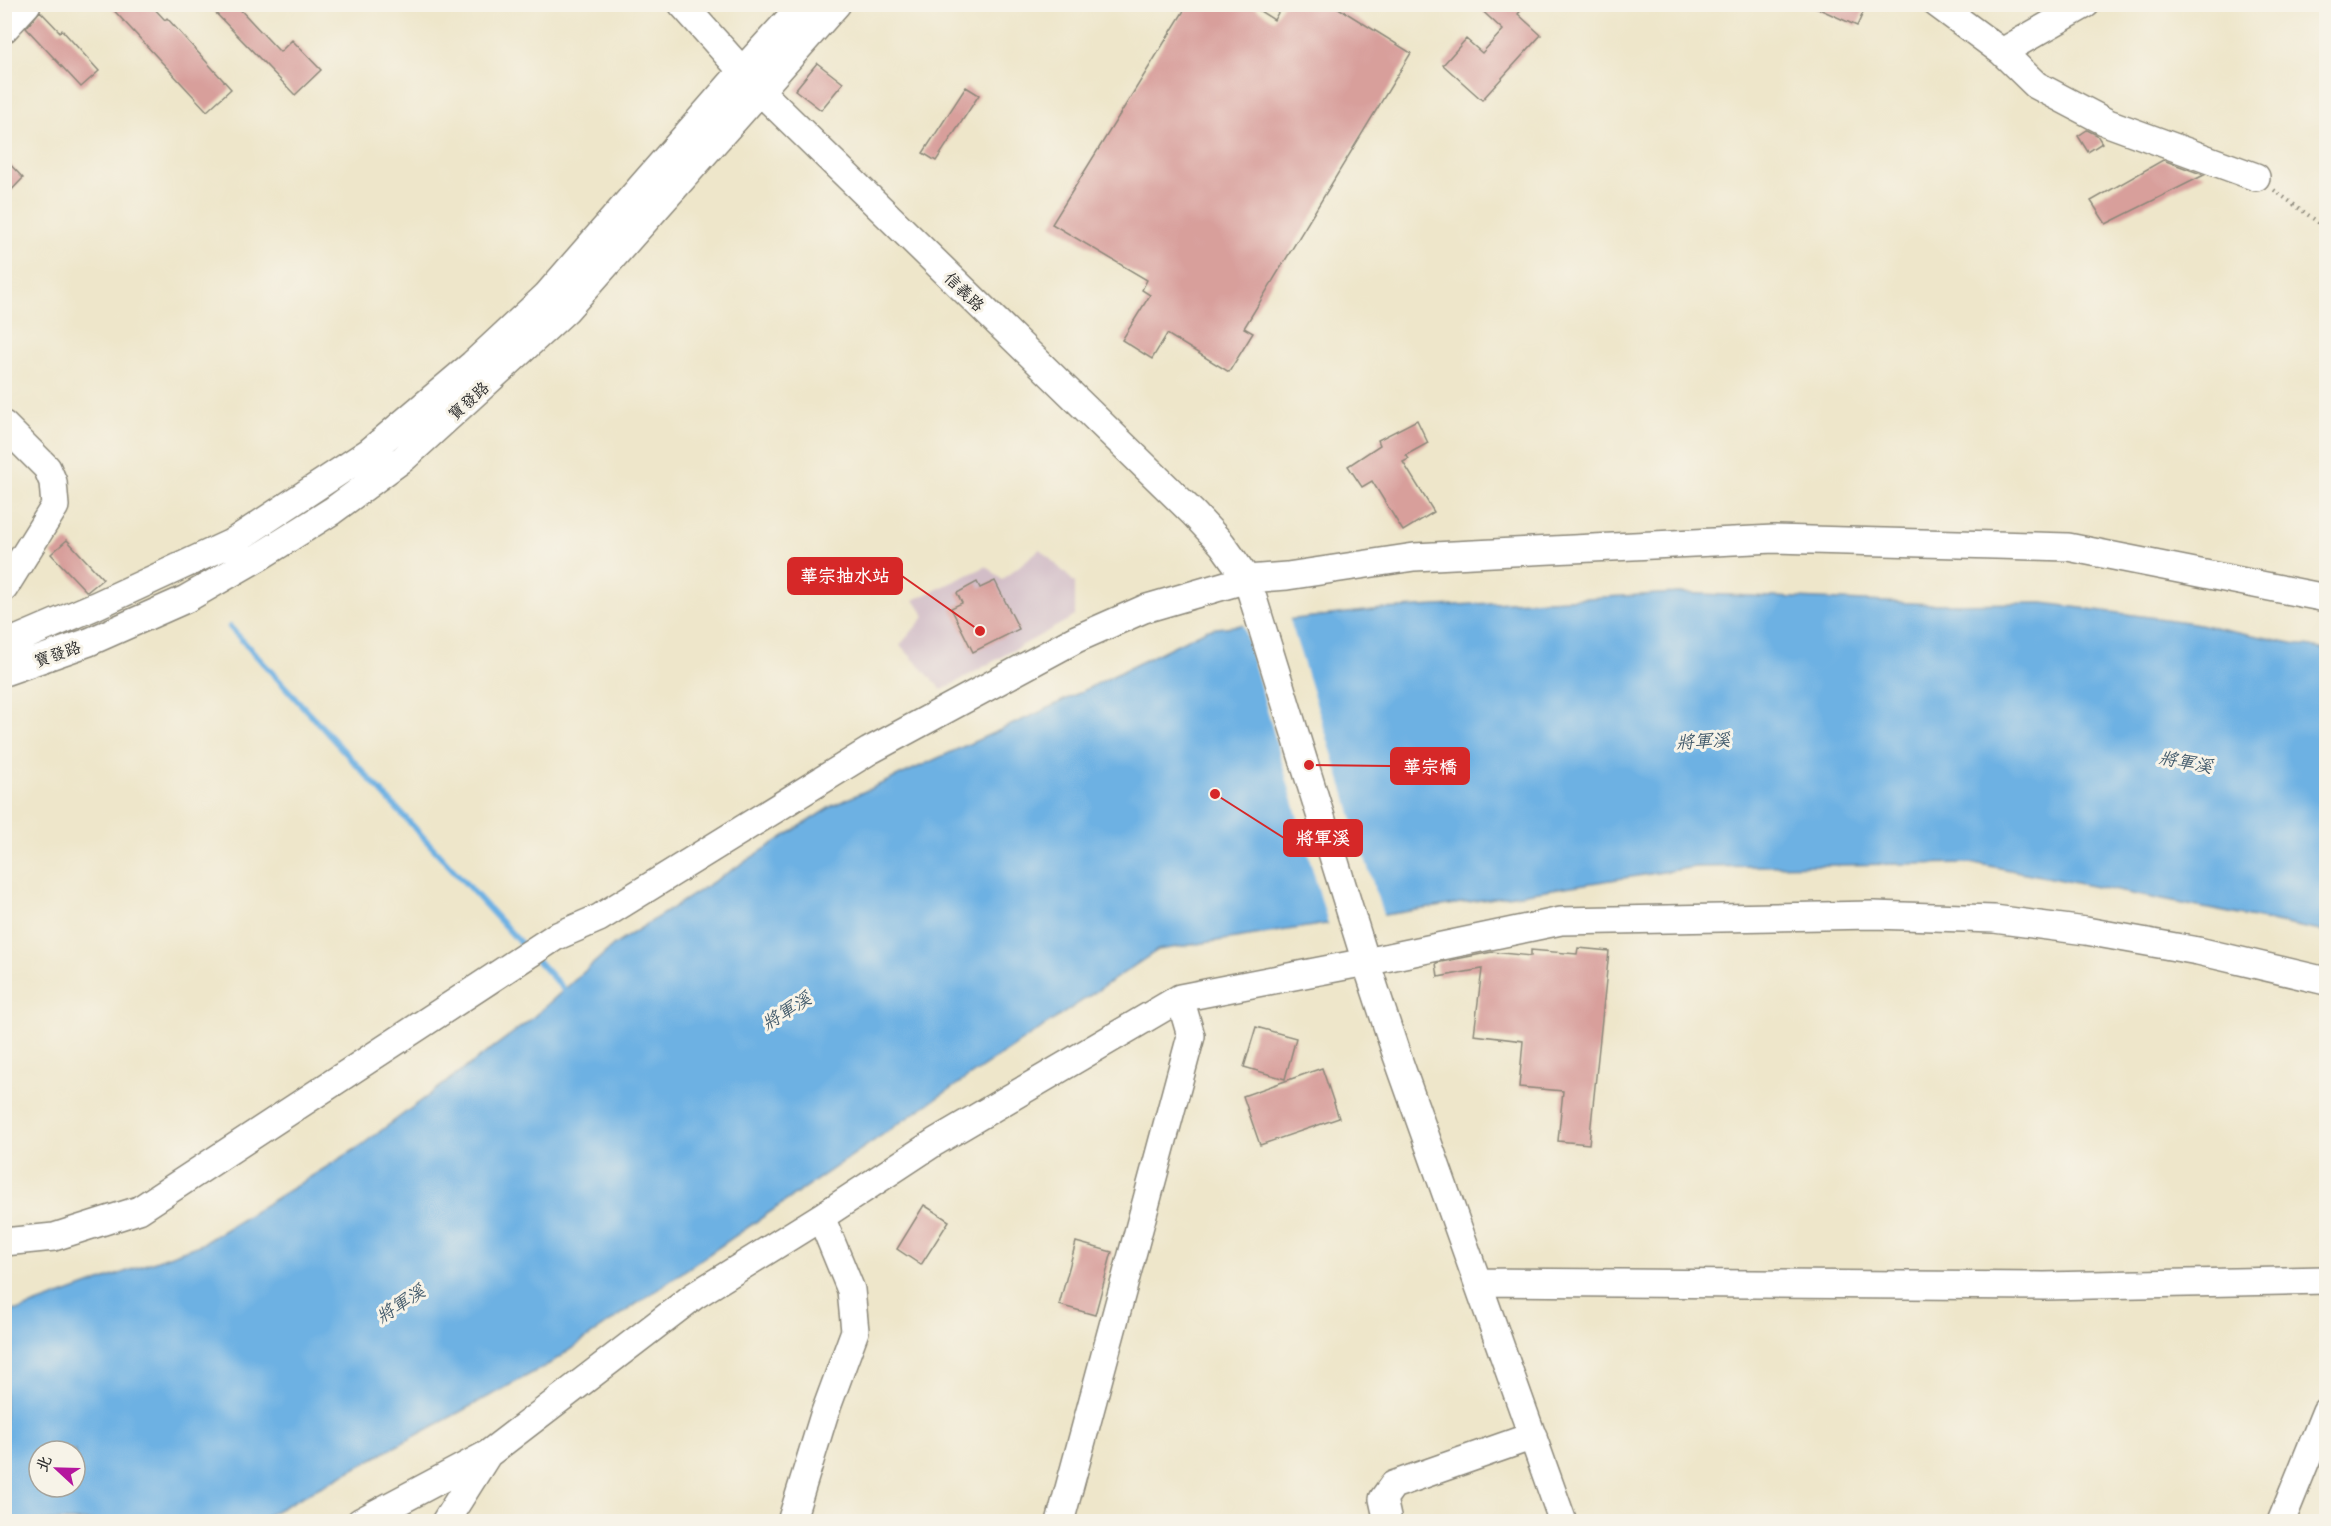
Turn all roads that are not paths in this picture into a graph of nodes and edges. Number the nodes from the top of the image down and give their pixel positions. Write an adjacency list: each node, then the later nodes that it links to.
1 (27, 4): 7 (street)
2 (682, 4): 9 (street, 信義路)
3 (803, 4): 9 (street, 寶發路)
4 (837, 4): 9 (street, 寶發路)
5 (1937, 4): 8 (street)
6 (2086, 4): 8 (street)
7 (4, 29)
8 (2002, 52): 10 (street)
9 (750, 81): 12 (street, 信義路); 15 (street, 寶發路); 16 (street, 寶發路)
10 (2256, 177)
11 (4, 425): 13 (street)
12 (1247, 579): 14 (street); 17 (street, 信義路); 21 (street)
13 (4, 588)
14 (2326, 598)
15 (4, 645)
16 (4, 672)
17 (1366, 963): 18 (street); 19 (street); 23 (street, 信義路)
18 (2326, 981)
19 (1180, 998): 20 (street); 30 (street)
20 (821, 1217): 26 (street); 29 (street)
21 (4, 1242)
22 (2326, 1280): 23 (street)
23 (1479, 1282): 25 (street, 信義路)
24 (2326, 1411): 33 (street)
25 (1533, 1436): 31 (street); 32 (street, 信義路)
26 (488, 1454): 27 (street); 28 (street)
27 (360, 1521)
28 (445, 1521)
29 (791, 1521)
30 (1060, 1521)
31 (1388, 1521)
32 (1563, 1521)
33 (2281, 1521)

